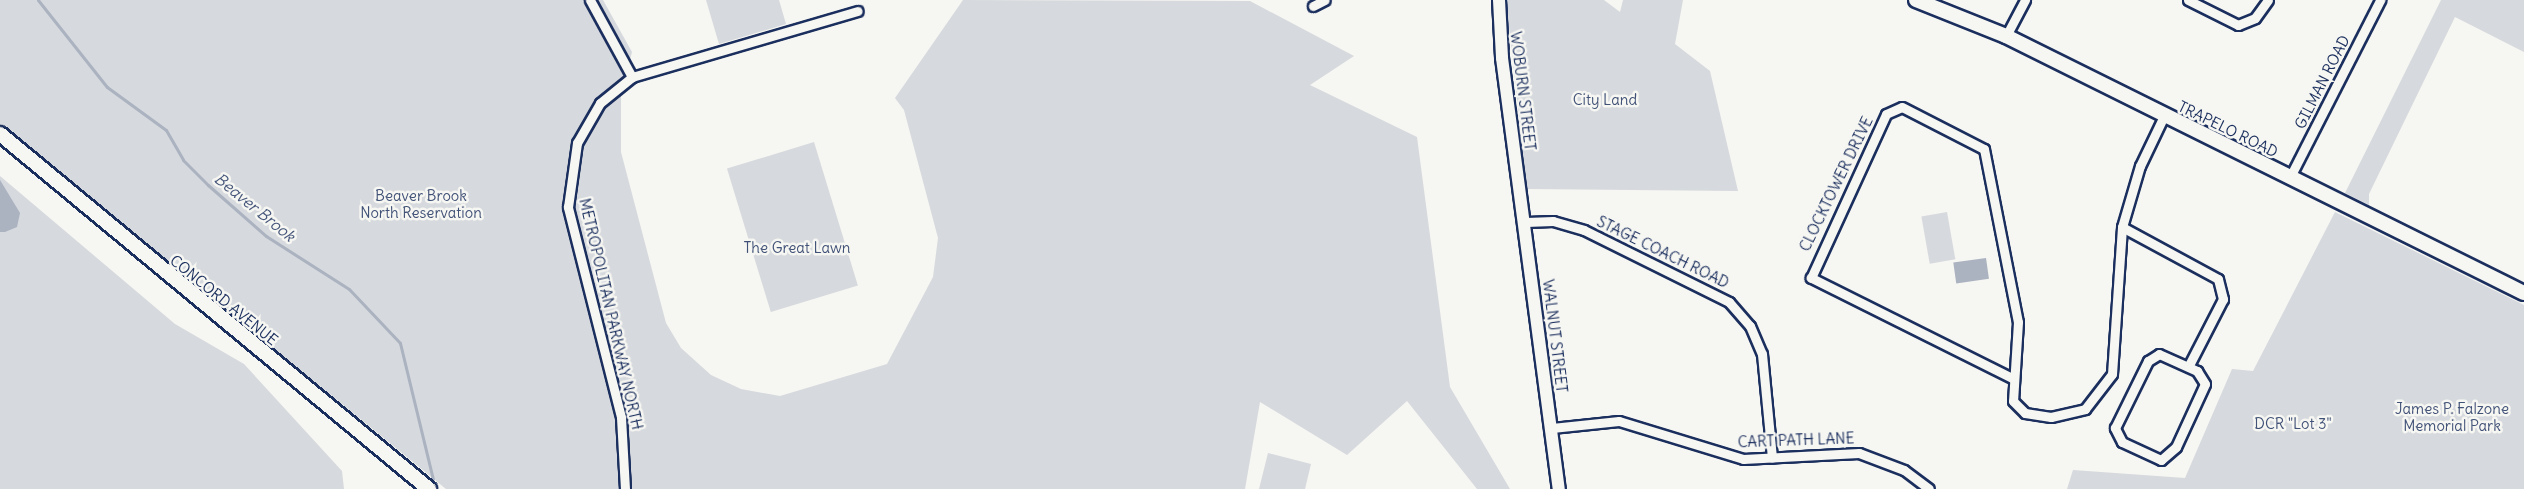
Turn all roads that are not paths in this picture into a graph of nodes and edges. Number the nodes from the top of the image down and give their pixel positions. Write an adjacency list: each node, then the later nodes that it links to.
1 (590, 0): 12 (street)
2 (1325, 0): 9 (street)
3 (1499, 0): 16 (street, WOBURN STREET)
4 (1916, 0): 11 (main road, TRAPELO ROAD)
5 (2025, 0): 11 (street)
6 (2188, 0): 7 (street)
7 (2268, 0)
8 (2380, 0): 15 (street, GILMAN ROAD)
9 (1313, 6)
10 (858, 11): 12 (street)
11 (2006, 36): 13 (main road, TRAPELO ROAD)
12 (632, 77): 25 (street, METROPOLITAN PARKWAY NORTH)
13 (2164, 116): 15 (main road, TRAPELO ROAD); 18 (street, CLOCKTOWER DRIVE)
14 (0, 134): 24 (main road, CONCORD AVENUE)
15 (2290, 177): 19 (main road, TRAPELO ROAD)
16 (1520, 186): 17 (street, WALNUT STREET)
17 (1526, 222): 22 (street, WALNUT STREET); 23 (street, STAGE COACH ROAD)
18 (2122, 227): 20 (street); 21 (street, CLOCKTOWER DRIVE)
19 (2524, 293)
20 (2188, 367): 20 (street)
21 (2012, 378): 21 (street, CLOCKTOWER DRIVE)
22 (1552, 429): 23 (street, CART PATH LANE); 26 (street, WALNUT STREET)
23 (1772, 458): 27 (street, CART PATH LANE)
24 (429, 489)
25 (625, 489)
26 (1559, 489)
27 (1929, 489)

